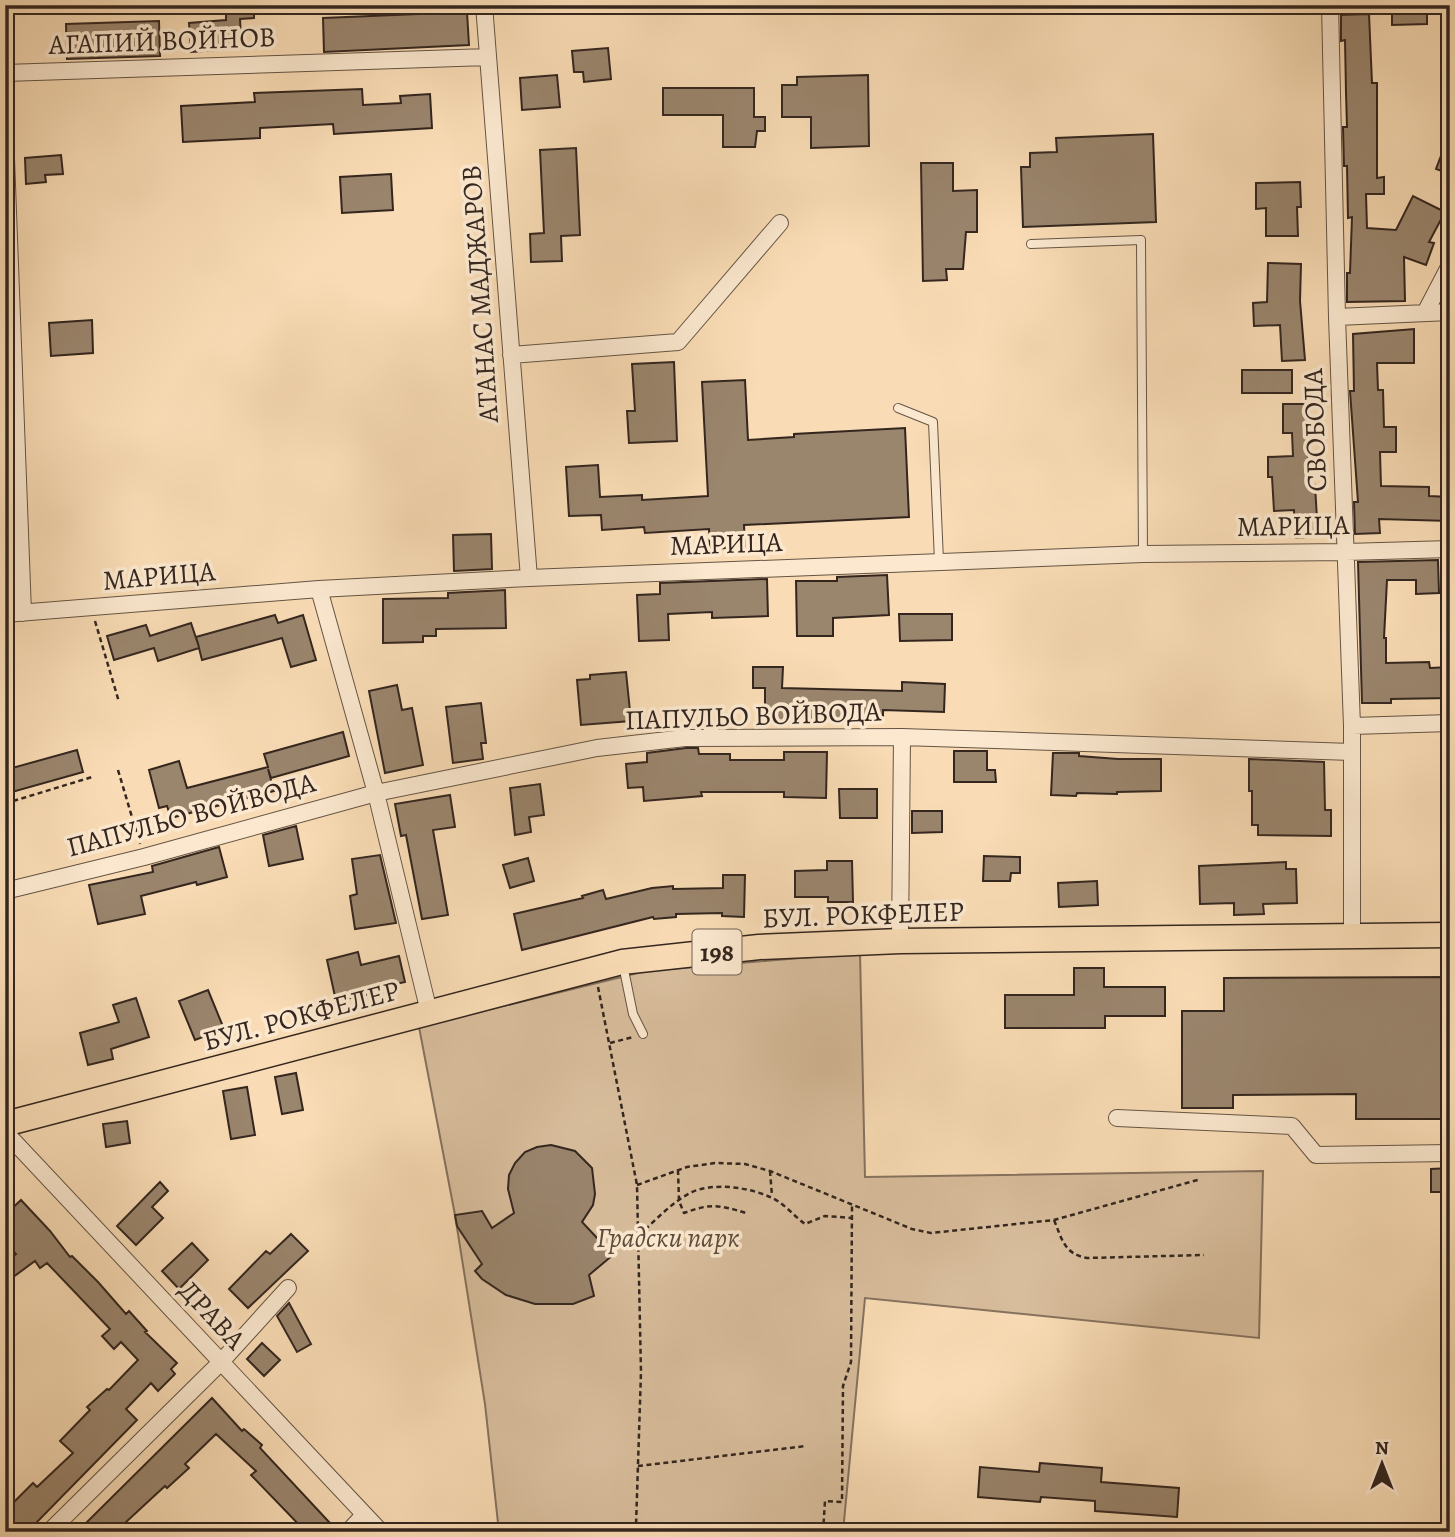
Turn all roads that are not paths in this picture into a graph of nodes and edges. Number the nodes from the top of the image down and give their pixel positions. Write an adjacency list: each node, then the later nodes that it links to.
1 (484, 5): 3 (street, АТАНАС МАДЖАРОВ)
2 (1330, 5): 11 (street, СВОБОДА)
3 (488, 57): 4 (street, АГАПИЙ ВОЙНОВ); 12 (street, АТАНАС МАДЖАРОВ)
4 (5, 73)
5 (5, 131): 20 (street)
6 (780, 223): 12 (street)
7 (1031, 244): 16 (lane)
8 (1450, 265): 10 (street)
9 (1450, 312): 10 (street)
10 (1425, 313): 11 (street)
11 (1337, 317): 15 (street, СВОБОДА)
12 (511, 355): 18 (street, АТАНАС МАДЖАРОВ)
13 (898, 408): 17 (lane)
14 (1450, 549): 15 (street, МАРИЦА)
15 (1346, 552): 16 (street, МАРИЦА); 23 (street, СВОБОДА)
16 (1143, 554): 17 (street, МАРИЦА)
17 (939, 561): 18 (street, МАРИЦА)
18 (528, 578): 19 (street, МАРИЦА)
19 (319, 589): 20 (street, МАРИЦА); 26 (street)
20 (23, 613): 21 (street, МАРИЦА)
21 (5, 614)
22 (1450, 723): 23 (street)
23 (1352, 726): 25 (street, СВОБОДА)
24 (902, 737): 25 (street, ПАПУЛЬО ВОЙВОДА); 26 (street, ПАПУЛЬО ВОЙВОДА); 30 (street)
25 (1352, 751): 29 (street, СВОБОДА)
26 (376, 793): 27 (street, ПАПУЛЬО ВОЙВОДА); 32 (street)
27 (5, 891)
28 (1450, 935): 29 (main road, БУЛ. РОКФЕЛЕР / 198)
29 (1352, 936): 30 (main road, БУЛ. РОКФЕЛЕР / 198)
30 (900, 941): 31 (main road, БУЛ. РОКФЕЛЕР / 198)
31 (622, 962): 32 (main road, БУЛ. РОКФЕЛЕР / 198); 33 (lane)
32 (429, 1013): 35 (main road, БУЛ. РОКФЕЛЕР / 198)
33 (643, 1034)
34 (1117, 1118): 37 (street)
35 (5, 1125)
36 (5, 1132): 39 (street, ДРАВА)
37 (1450, 1153)
38 (288, 1288): 39 (street)
39 (220, 1363): 40 (street, ДРАВА); 41 (street)
40 (365, 1515): 42 (street); 43 (street, ДРАВА)
41 (49, 1532)
42 (348, 1532)
43 (381, 1532)

